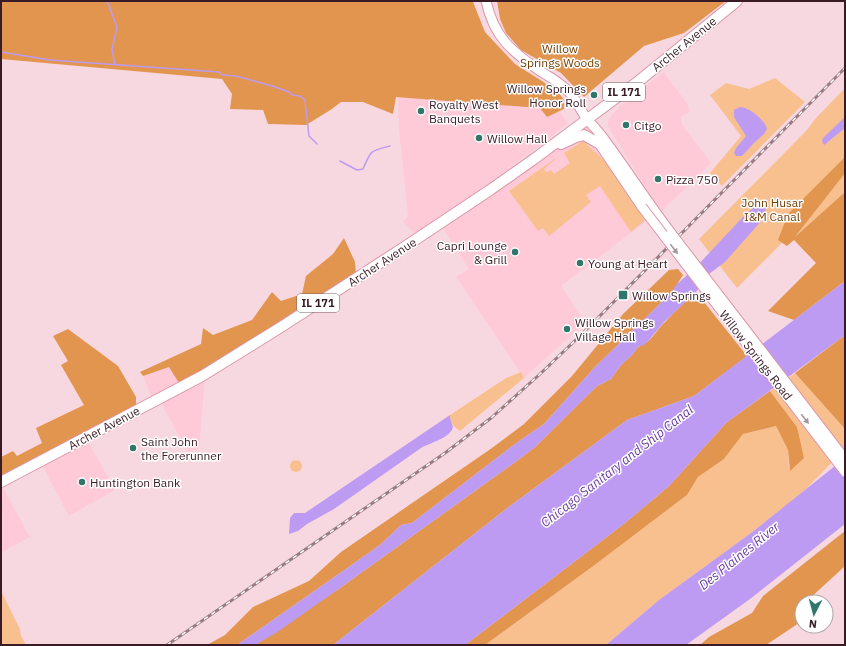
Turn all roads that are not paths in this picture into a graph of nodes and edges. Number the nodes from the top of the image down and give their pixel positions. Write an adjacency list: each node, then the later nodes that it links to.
1 (486, 1): 3 (main road, Willow Springs Road)
2 (737, 1): 3 (main road, Archer Avenue / IL 171)
3 (587, 119): 4 (main road, Willow Springs Road); 5 (main road, Archer Avenue / IL 171); 6 (main road, Willow Springs Road)
4 (600, 144): 5 (main road); 6 (main road, Willow Springs Road)
5 (547, 149): 9 (main road, Archer Avenue / IL 171)
6 (645, 205): 7 (main road, Willow Springs Road, bridge); 8 (main road, Willow Springs Road, one-way to 8, bridge)
7 (845, 459)
8 (845, 472)
9 (1, 482)

